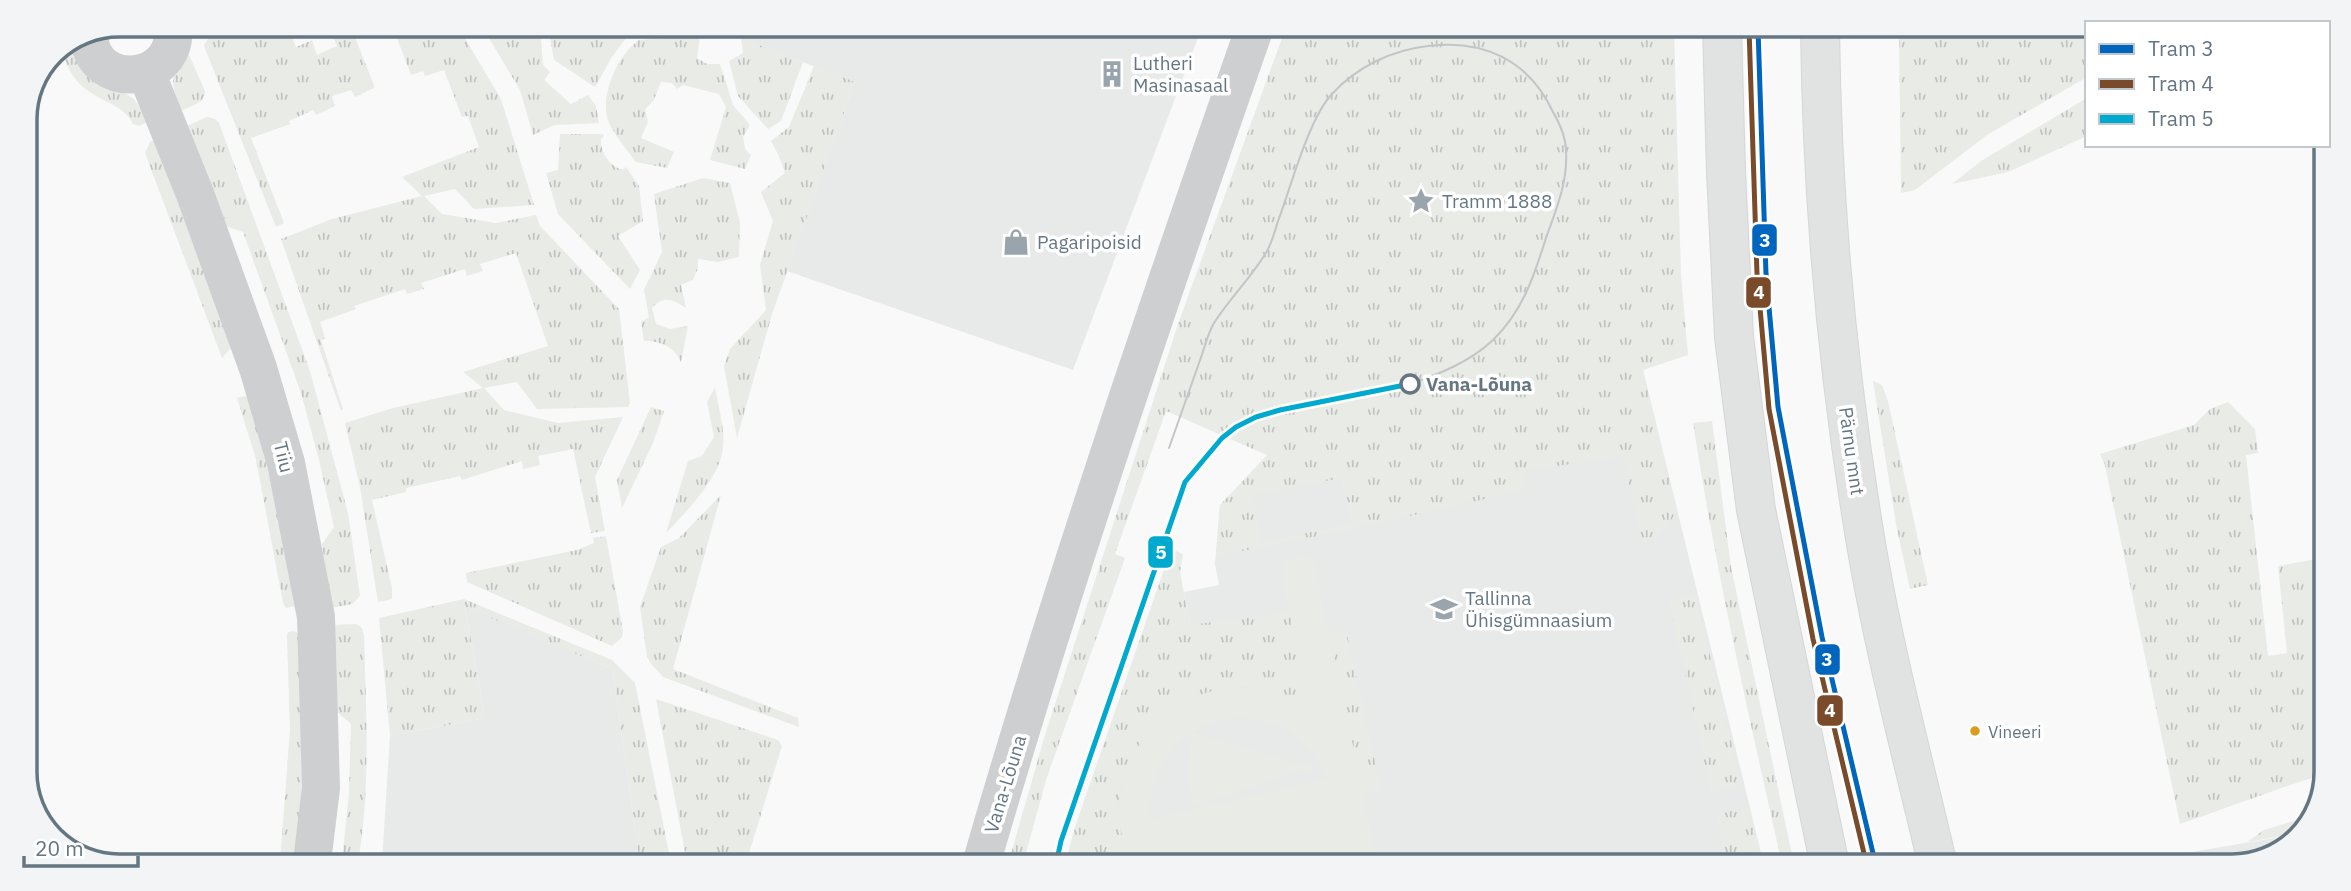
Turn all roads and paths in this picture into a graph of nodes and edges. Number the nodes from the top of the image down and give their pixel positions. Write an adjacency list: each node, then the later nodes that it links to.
1 (173, 37): 6 (street)
2 (1251, 37): 8 (street, Vana-Lõuna)
3 (1723, 37): 9 (main road)
4 (1820, 37): 10 (main road, Pärnu mnt)
5 (90, 42): 6 (street)
6 (146, 72): 7 (street, Tiiu)
7 (313, 854)
8 (984, 854)
9 (1828, 854)
10 (1935, 854)

